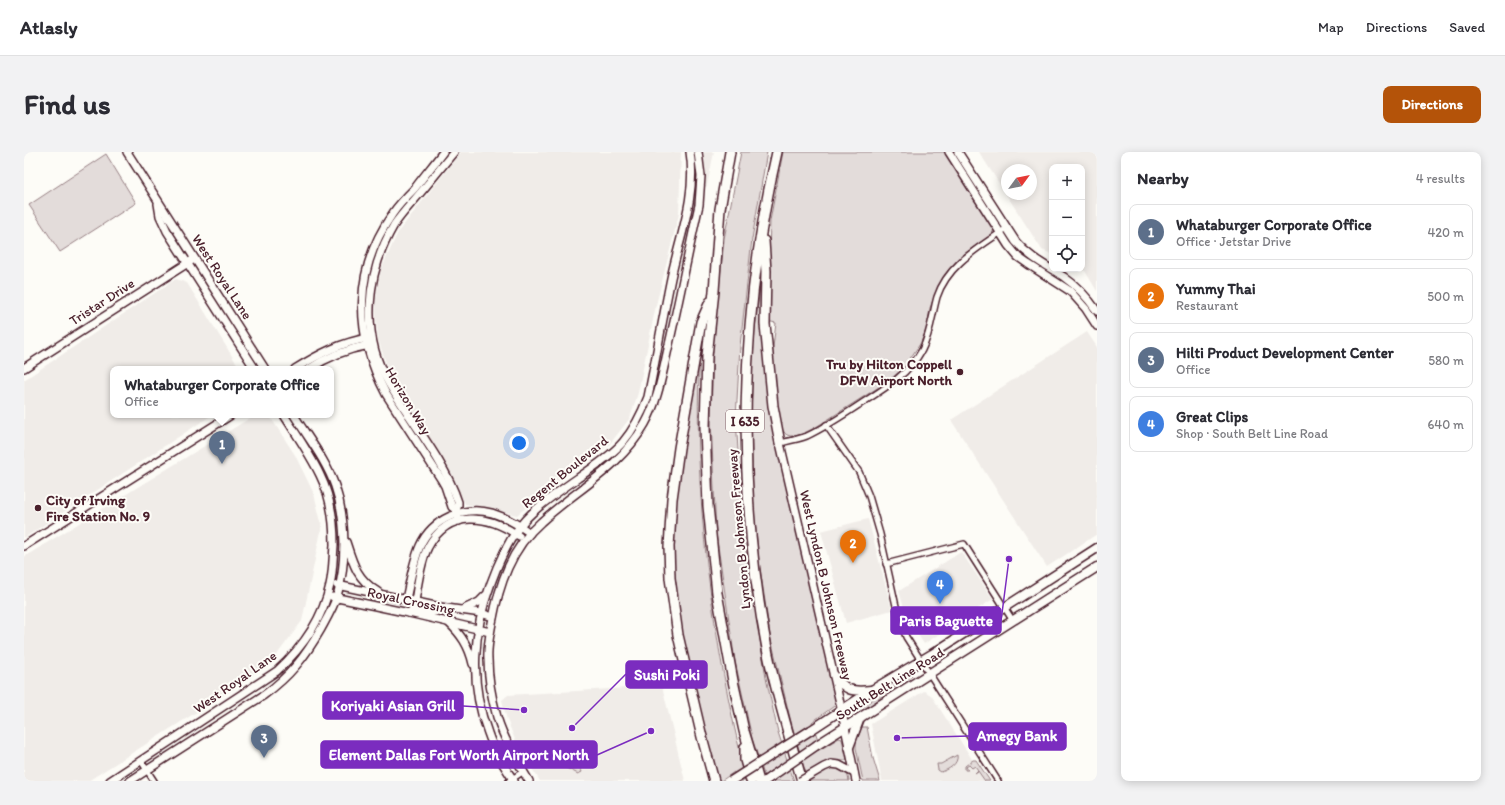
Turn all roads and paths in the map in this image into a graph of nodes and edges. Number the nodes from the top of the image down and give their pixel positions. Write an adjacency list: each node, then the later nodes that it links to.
1 (127, 152): 12 (street, West Royal Lane)
2 (443, 152): 10 (street, Horizon Way)
3 (454, 152): 11 (street, Horizon Way)
4 (690, 152): 37 (street, Regent Boulevard)
5 (698, 152): 39 (street, Regent Boulevard)
6 (730, 152): 18 (highway, Lyndon B Johnson Freeway / I 635)
7 (777, 152): 13 (highway, Lyndon B Johnson Freeway / I 635)
8 (949, 152): 15 (street)
9 (958, 152): 14 (street)
10 (418, 184): 11 (street); 21 (street, Horizon Way)
11 (424, 189): 21 (street, Horizon Way)
12 (157, 200): 16 (street, West Royal Lane); 17 (street, West Royal Lane)
13 (763, 219): 34 (highway); 93 (highway, Lyndon B Johnson Freeway / I 635)
14 (1007, 228): 15 (street); 19 (street)
15 (1000, 233): 20 (street); 33 (street)
16 (194, 259): 17 (street, Tristar Drive); 23 (street, West Royal Lane)
17 (187, 263): 22 (street, West Royal Lane); 26 (street, Tristar Drive)
18 (714, 291): 77 (highway, Lyndon B Johnson Freeway / I 635); 88 (highway)
19 (1097, 311)
20 (1097, 326)
21 (369, 341): 24 (street); 25 (street); 27 (street, Horizon Way)
22 (253, 366)
23 (263, 366)
24 (300, 366)
25 (314, 366)
26 (24, 368)
27 (380, 374): 28 (street, Horizon Way); 32 (street, Horizon Way)
28 (410, 417): 32 (street); 35 (street, Horizon Way)
29 (226, 418): 42 (street)
30 (286, 418): 48 (street, West Royal Lane)
31 (296, 418): 40 (street, West Royal Lane)
32 (403, 421): 35 (street, Horizon Way)
33 (826, 425): 34 (street); 46 (street)
34 (780, 443): 69 (street, West Lyndon B Johnson Freeway)
35 (457, 512): 36 (street, Horizon Way); 37 (street); 44 (street)
36 (460, 521): 38 (street); 45 (street)
37 (520, 526): 38 (street, Regent Boulevard); 39 (street)
38 (516, 533): 41 (street); 50 (street, Regent Boulevard)
39 (530, 533): 41 (street, Regent Boulevard)
40 (344, 537): 49 (street, West Royal Lane); 51 (street)
41 (524, 539): 62 (street, Regent Boulevard)
42 (24, 546)
43 (1097, 548): 57 (main road, South Belt Line Road)
44 (416, 556): 45 (street); 54 (street)
45 (423, 560): 56 (street)
46 (886, 564): 57 (street); 67 (street)
47 (1097, 567): 63 (main road, South Belt Line Road)
48 (331, 584): 49 (street, Royal Crossing); 52 (street, West Royal Lane)
49 (340, 585): 51 (street, Royal Crossing); 53 (street, West Royal Lane)
50 (486, 594): 58 (street); 60 (street, Regent Boulevard)
51 (383, 595): 54 (street, Royal Crossing)
52 (327, 596): 53 (street, Royal Crossing); 71 (street, West Royal Lane)
53 (336, 598): 55 (street, Royal Crossing); 61 (street, West Royal Lane)
54 (406, 599): 56 (street, Royal Crossing)
55 (350, 601): 59 (street, Royal Crossing); 61 (street)
56 (415, 601): 58 (street, Royal Crossing)
57 (1004, 608): 63 (street); 67 (main road, South Belt Line Road)
58 (459, 610): 59 (street); 60 (street, Royal Crossing)
59 (409, 613): 64 (street, Royal Crossing)
60 (481, 613): 62 (street, Royal Crossing); 65 (street, Regent Boulevard)
61 (329, 614): 73 (street, West Royal Lane)
62 (493, 617): 66 (street, Regent Boulevard)
63 (1013, 621): 68 (main road, South Belt Line Road)
64 (448, 622): 65 (street, Royal Crossing); 70 (street)
65 (478, 629): 66 (street, Royal Crossing); 70 (street, Regent Boulevard)
66 (490, 632): 81 (street, Regent Boulevard)
67 (920, 660): 68 (street); 72 (main road, South Belt Line Road)
68 (929, 674): 75 (main road, South Belt Line Road); 95 (street)
69 (834, 675): 72 (main road); 74 (street, West Lyndon B Johnson Freeway)
70 (476, 676): 83 (street, Regent Boulevard)
71 (257, 685): 73 (street); 79 (street, West Royal Lane)
72 (872, 690): 74 (main road, South Belt Line Road)
73 (264, 695): 80 (street, West Royal Lane)
74 (841, 710): 76 (street, West Lyndon B Johnson Freeway); 89 (main road, South Belt Line Road, bridge)
75 (860, 718): 76 (main road, South Belt Line Road); 78 (main road)
76 (844, 728): 78 (street, West Lyndon B Johnson Freeway); 92 (main road, South Belt Line Road, bridge)
77 (744, 731): 90 (highway); 91 (highway, Lyndon B Johnson Freeway / I 635)
78 (849, 747): 82 (street, West Lyndon B Johnson Freeway)
79 (141, 761): 80 (street); 84 (street, West Royal Lane)
80 (147, 770): 85 (street, West Royal Lane); 86 (street)
81 (524, 772): 83 (street); 87 (street, Regent Boulevard)
82 (854, 773): 93 (street, bridge); 94 (street, West Lyndon B Johnson Freeway)
83 (512, 780)
84 (110, 781)
85 (130, 781)
86 (154, 781)
87 (530, 781)
88 (714, 781)
89 (731, 781)
90 (751, 781)
91 (759, 781)
92 (765, 781)
93 (801, 781)
94 (856, 781)
95 (998, 781)

